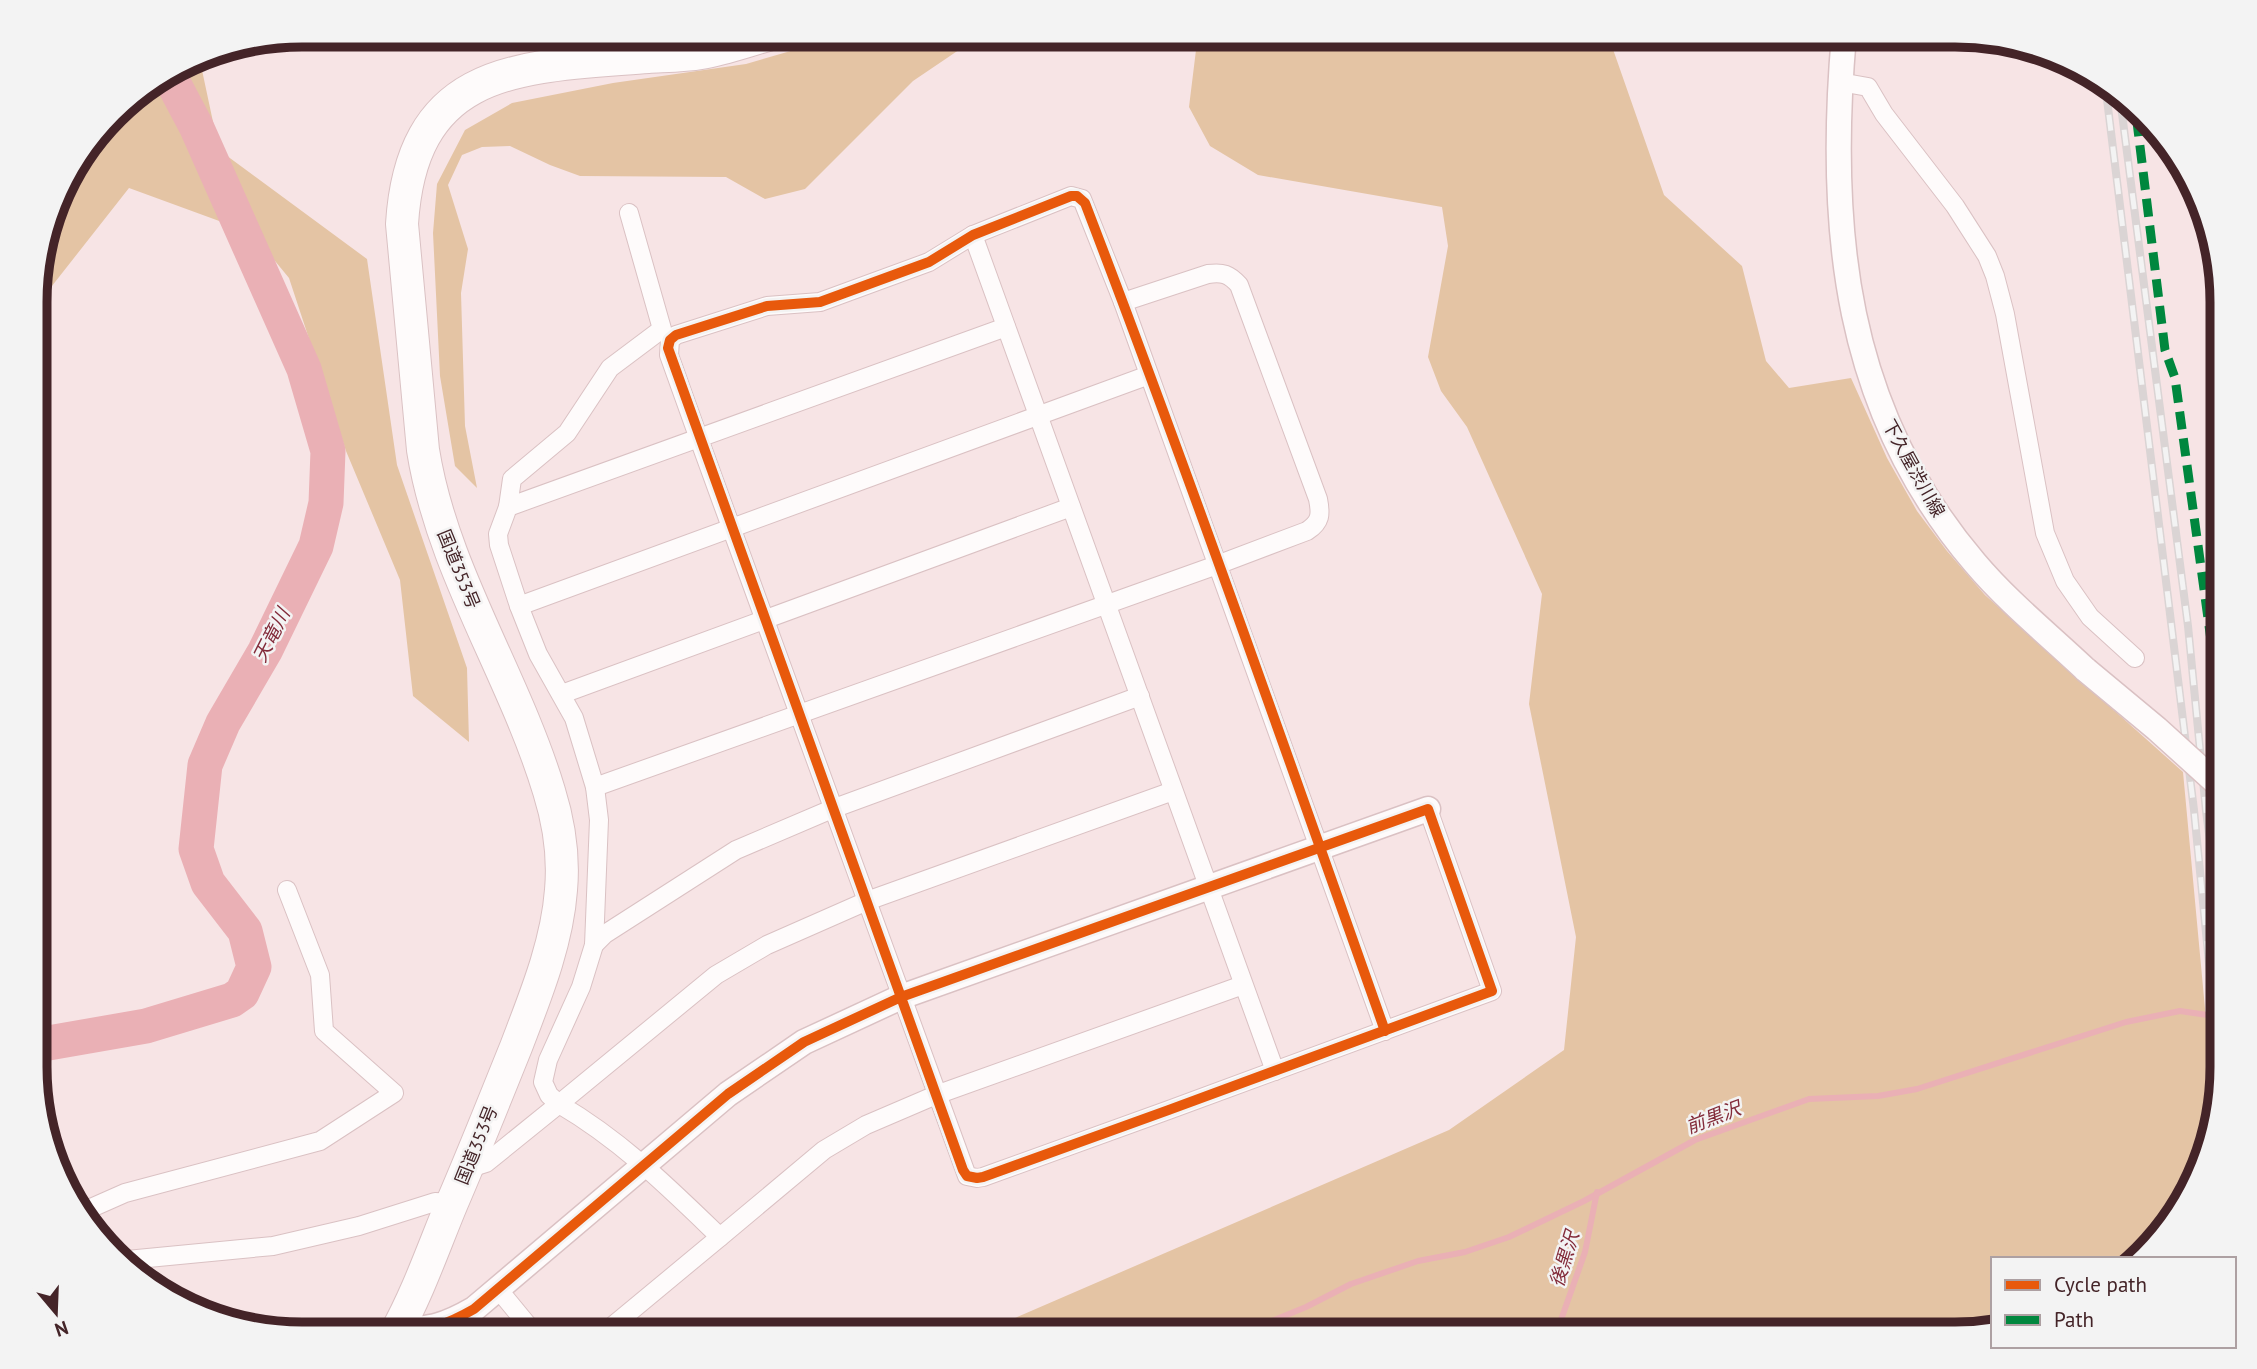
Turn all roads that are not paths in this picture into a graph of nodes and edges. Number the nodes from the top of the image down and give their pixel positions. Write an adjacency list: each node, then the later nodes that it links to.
1 (723, 47): 39 (highway, 国道353号)
2 (1843, 47): 3 (street, 下久屋渋川線)
3 (1840, 82): 18 (street); 22 (street, 下久屋渋川線, bridge)
4 (629, 213): 11 (street)
5 (974, 235): 6 (street); 7 (street); 10 (street)
6 (1123, 302): 8 (street); 14 (street)
7 (1006, 327): 9 (street); 10 (street)
8 (1149, 375): 9 (street); 14 (street)
9 (1038, 415): 12 (street); 13 (street)
10 (699, 439): 11 (street); 13 (street)
11 (508, 507): 16 (street)
12 (1072, 507): 15 (street); 17 (street)
13 (732, 529): 16 (street); 17 (street)
14 (1217, 565): 15 (street); 27 (street)
15 (1106, 603): 20 (street); 21 (street)
16 (519, 606): 19 (street)
17 (765, 621): 19 (street); 21 (street)
18 (2135, 658)
19 (562, 694): 23 (street)
20 (1140, 696): 24 (street); 25 (street)
21 (799, 715): 23 (street); 25 (street)
22 (2210, 777)
23 (595, 787): 31 (street)
24 (1173, 791): 28 (street); 30 (street)
25 (832, 809): 30 (street); 31 (street)
26 (1427, 809): 27 (street); 34 (street)
27 (1320, 847): 28 (street); 34 (street)
28 (1207, 887): 32 (street); 33 (street)
29 (287, 890): 41 (street)
30 (867, 901): 33 (street); 37 (street)
31 (594, 944): 37 (street)
32 (1243, 985): 35 (street); 36 (street)
33 (901, 997): 36 (street); 38 (street)
34 (1385, 1031): 35 (street)
35 (1275, 1071): 36 (street)
36 (936, 1095): 42 (street)
37 (559, 1104): 38 (street); 39 (street)
38 (644, 1165): 42 (street); 44 (street)
39 (467, 1169): 40 (highway, 国道353号)
40 (452, 1203): 43 (street); 45 (highway, 国道353号)
41 (91, 1209)
42 (720, 1237): 48 (street)
43 (135, 1259)
44 (498, 1289): 46 (street); 47 (street)
45 (400, 1322)
46 (452, 1322)
47 (525, 1322)
48 (617, 1322)

